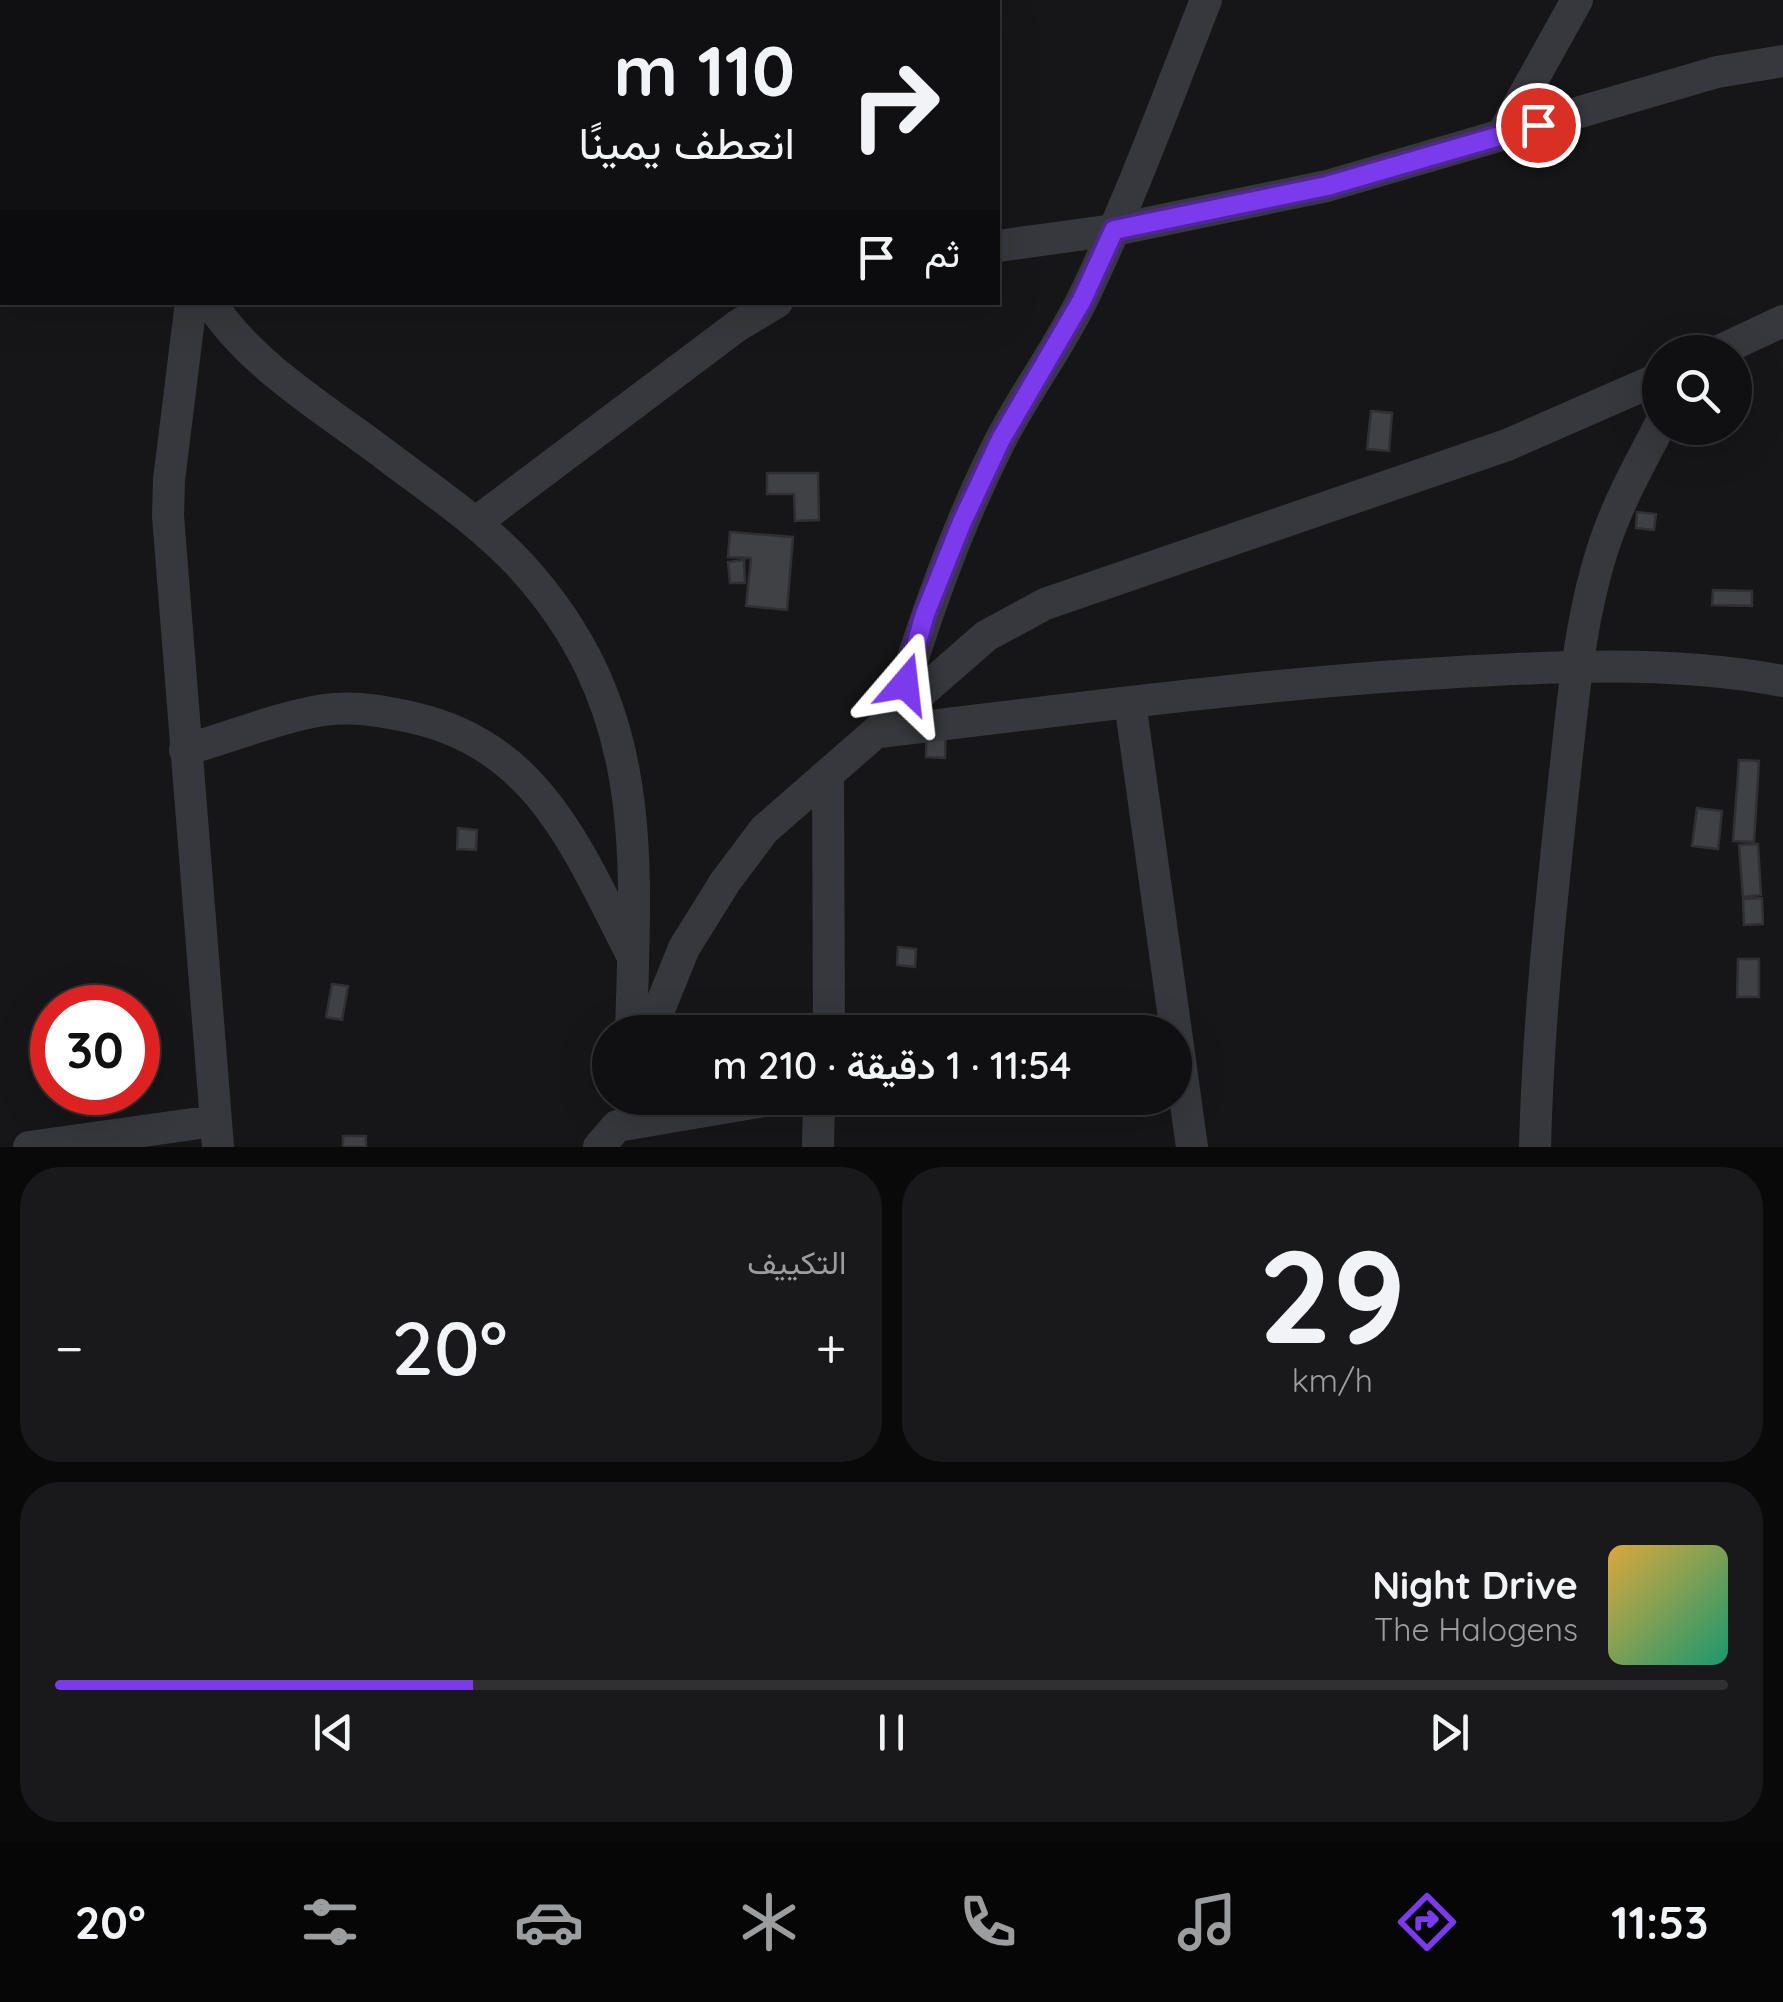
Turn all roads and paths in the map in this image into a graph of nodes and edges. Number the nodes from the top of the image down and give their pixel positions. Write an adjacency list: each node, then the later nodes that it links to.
1 (1206, 0): 5 (street)
2 (1577, 0): 4 (street)
3 (1783, 61): 4 (street)
4 (1502, 136): 5 (street)
5 (1114, 230): 6 (street); 18 (street)
6 (1000, 246)
7 (191, 305): 19 (street)
8 (212, 305): 14 (street)
9 (772, 305): 14 (street)
10 (1783, 321): 11 (street)
11 (1752, 336)
12 (1642, 386): 18 (street)
13 (1649, 445): 15 (street)
14 (475, 523): 21 (street)
15 (1577, 664): 16 (street); 17 (street); 34 (street)
16 (1783, 681)
17 (1130, 702): 18 (street); 25 (street)
18 (886, 725): 20 (street)
19 (185, 750): 21 (street); 30 (street)
20 (828, 775): 23 (street); 24 (street)
21 (633, 957): 22 (street)
22 (631, 1015)
23 (657, 1015)
24 (829, 1015)
25 (1161, 1015)
26 (688, 1115): 29 (street)
27 (819, 1115): 32 (street)
28 (1184, 1115): 33 (street)
29 (613, 1129)
30 (216, 1134): 31 (street)
31 (29, 1147)
32 (818, 1147)
33 (1192, 1147)
34 (1535, 1147)

